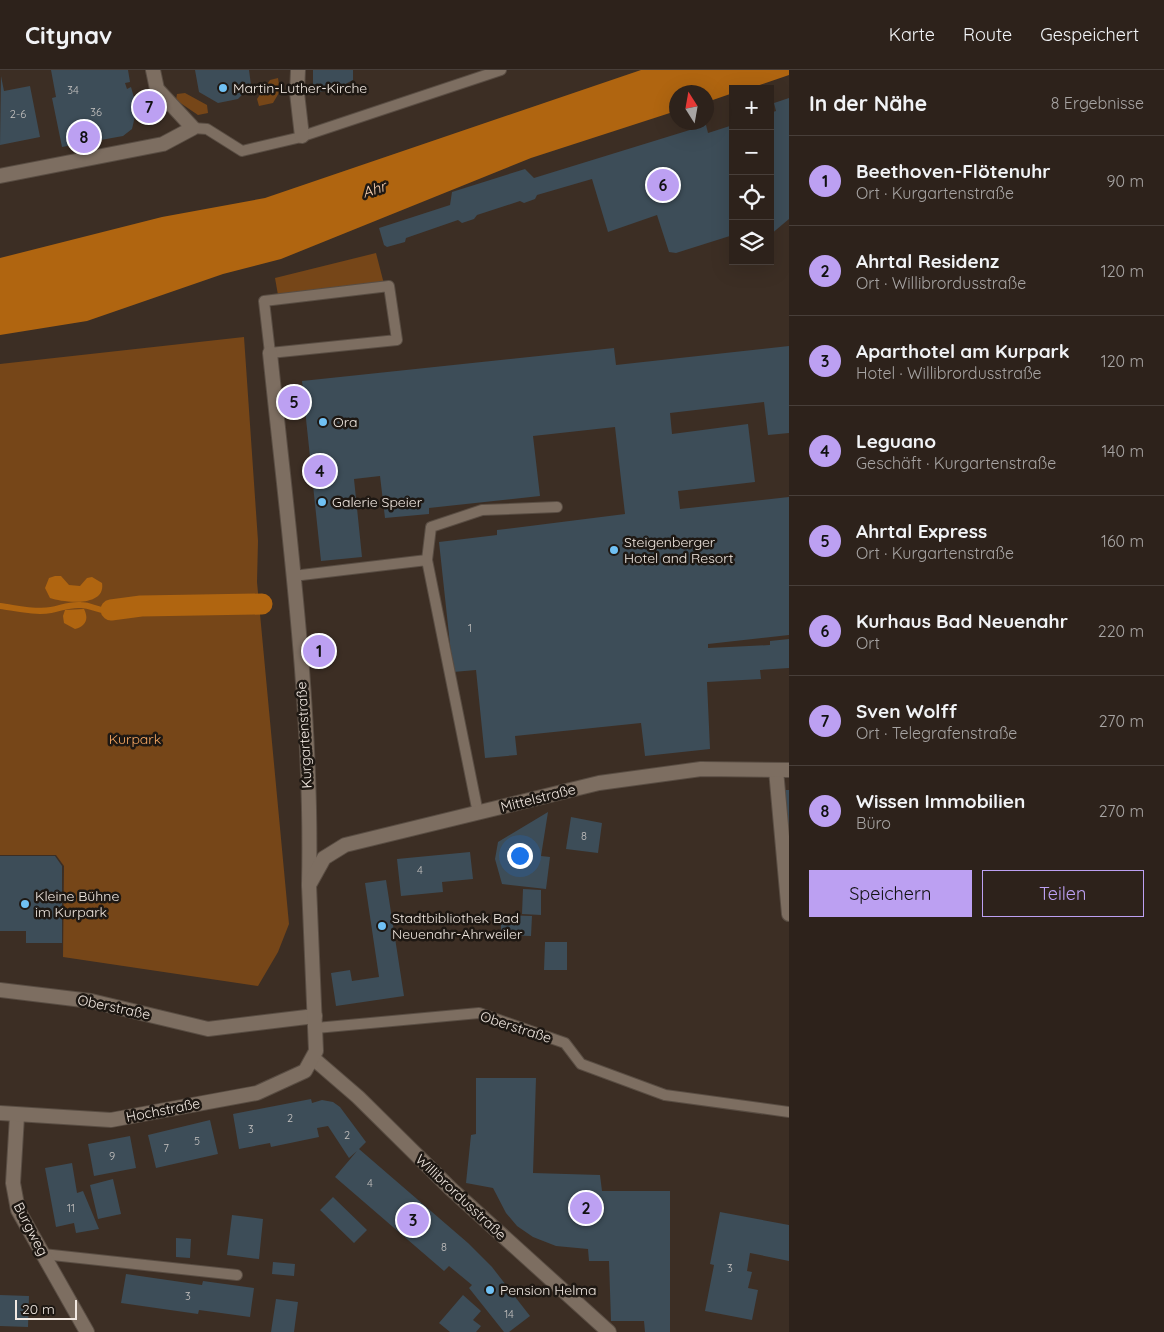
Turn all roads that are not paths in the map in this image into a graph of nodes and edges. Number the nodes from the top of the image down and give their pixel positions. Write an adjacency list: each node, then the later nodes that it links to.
1 (153, 70): 4 (street)
2 (298, 70): 5 (street)
3 (501, 70): 5 (lane)
4 (193, 128): 5 (lane); 6 (street)
5 (302, 136)
6 (0, 176)
7 (270, 353): 7 (lane); 10 (street, Kurgartenstraße)
8 (557, 507): 9 (lane)
9 (426, 560): 10 (lane); 12 (lane)
10 (293, 576): 13 (street, Kurgartenstraße)
11 (783, 770): 12 (street, Mittelstraße); 14 (street)
12 (478, 813): 13 (street, Mittelstraße)
13 (309, 885): 16 (street, Kurgartenstraße)
14 (789, 914)
15 (0, 990): 16 (street, Oberstraße)
16 (316, 1022): 17 (street, Kurgartenstraße); 18 (lane, Oberstraße)
17 (314, 1059): 20 (street, Hochstraße); 24 (street, Willibrordusstraße)
18 (789, 1112)
19 (0, 1113): 20 (street, Hochstraße)
20 (17, 1116): 21 (street, Burgweg)
21 (42, 1254): 22 (lane); 23 (street, Burgweg)
22 (237, 1275)
23 (87, 1332)
24 (609, 1332)

